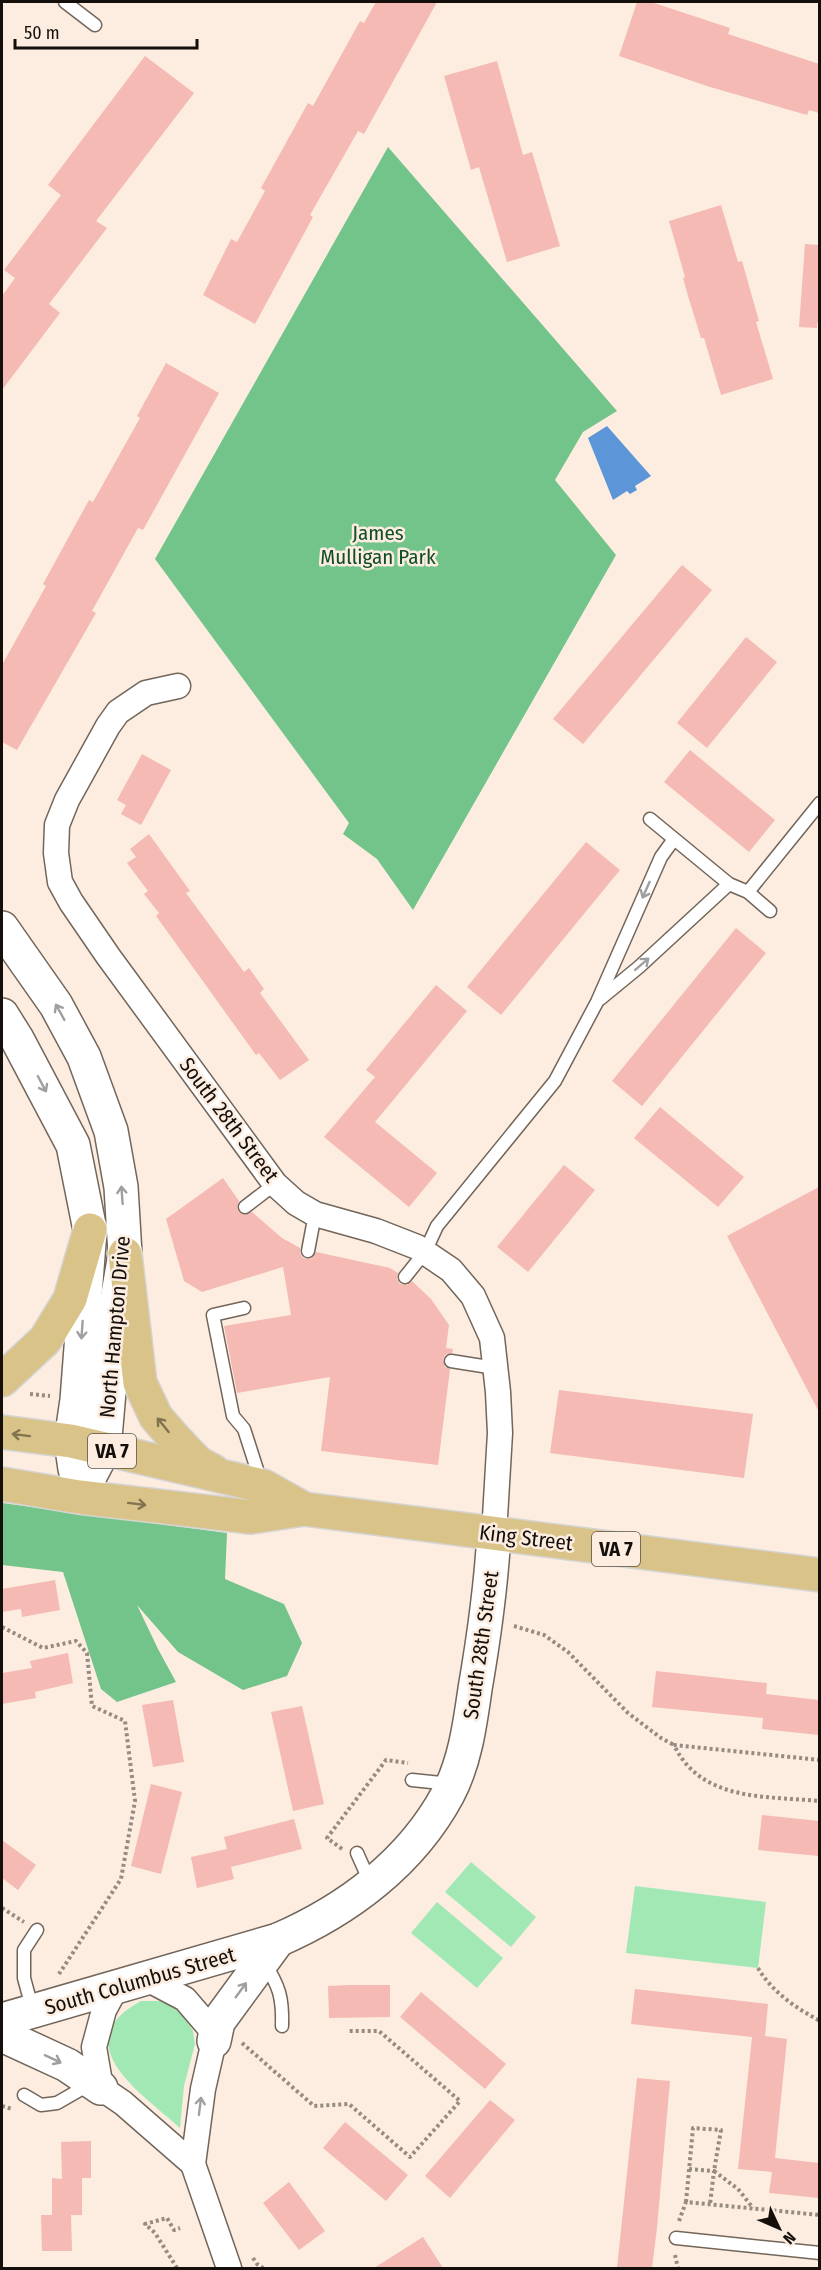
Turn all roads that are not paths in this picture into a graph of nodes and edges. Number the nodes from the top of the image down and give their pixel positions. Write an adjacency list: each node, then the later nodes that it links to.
1 (65, 2): 2 (lane)
2 (94, 25)
3 (178, 686): 13 (street, South 28th Street)
4 (819, 803): 8 (lane)
5 (650, 819): 6 (lane)
6 (674, 839): 7 (lane); 11 (lane, one-way to 11)
7 (729, 884): 8 (lane); 11 (lane, one-way to 7)
8 (748, 892): 9 (lane)
9 (770, 910)
10 (2, 928): 19 (street, North Hampton Drive, one-way to 10)
11 (597, 1002): 18 (lane)
12 (2, 1015): 16 (street, North Hampton Drive, one-way to 16)
13 (275, 1184): 14 (lane); 15 (street, South 28th Street)
14 (246, 1207)
15 (315, 1214): 17 (lane); 18 (street, South 28th Street)
16 (90, 1230): 24 (main road); 26 (street, North Hampton Drive, one-way to 26)
17 (308, 1251)
18 (425, 1252): 20 (lane); 23 (street, South 28th Street)
19 (125, 1254): 27 (street, North Hampton Drive); 28 (main road, one-way to 19)
20 (405, 1277)
21 (244, 1308): 30 (lane)
22 (451, 1361): 23 (lane)
23 (495, 1368): 33 (street, South 28th Street)
24 (11, 1386)
25 (2, 1432): 26 (main road, King Street / VA 7, one-way to 25)
26 (71, 1441): 27 (main road, King Street / VA 7); 31 (street, North Hampton Drive)
27 (104, 1449): 28 (main road, King Street / VA 7); 31 (street, North Hampton Drive)
28 (222, 1477): 30 (main road, King Street / VA 7)
29 (2, 1484): 31 (main road, King Street / VA 7)
30 (263, 1486): 32 (main road, King Street / VA 7)
31 (79, 1497): 32 (main road, King Street / VA 7, one-way to 32)
32 (304, 1509): 33 (main road, King Street / VA 7)
33 (494, 1534): 34 (main road, King Street / VA 7); 36 (street, South 28th Street)
34 (819, 1575)
35 (412, 1780): 36 (lane)
36 (452, 1784): 38 (street, South 28th Street)
37 (351, 1852): 38 (lane)
38 (372, 1885): 40 (street, South 28th Street)
39 (37, 1930): 42 (lane)
40 (270, 1951): 41 (street, South Columbus Street); 44 (lane); 46 (street, one-way to 40)
41 (131, 1984): 42 (street, South Columbus Street); 46 (street); 47 (street)
42 (33, 2012): 43 (street, South Columbus Street)
43 (2, 2020)
44 (282, 2026)
45 (2, 2036): 47 (street, one-way to 47)
46 (228, 2041): 49 (street, one-way to 46)
47 (97, 2085): 48 (lane); 49 (street)
48 (24, 2095)
49 (193, 2164): 52 (street)
50 (676, 2238): 51 (lane)
51 (819, 2253)
52 (229, 2268)

